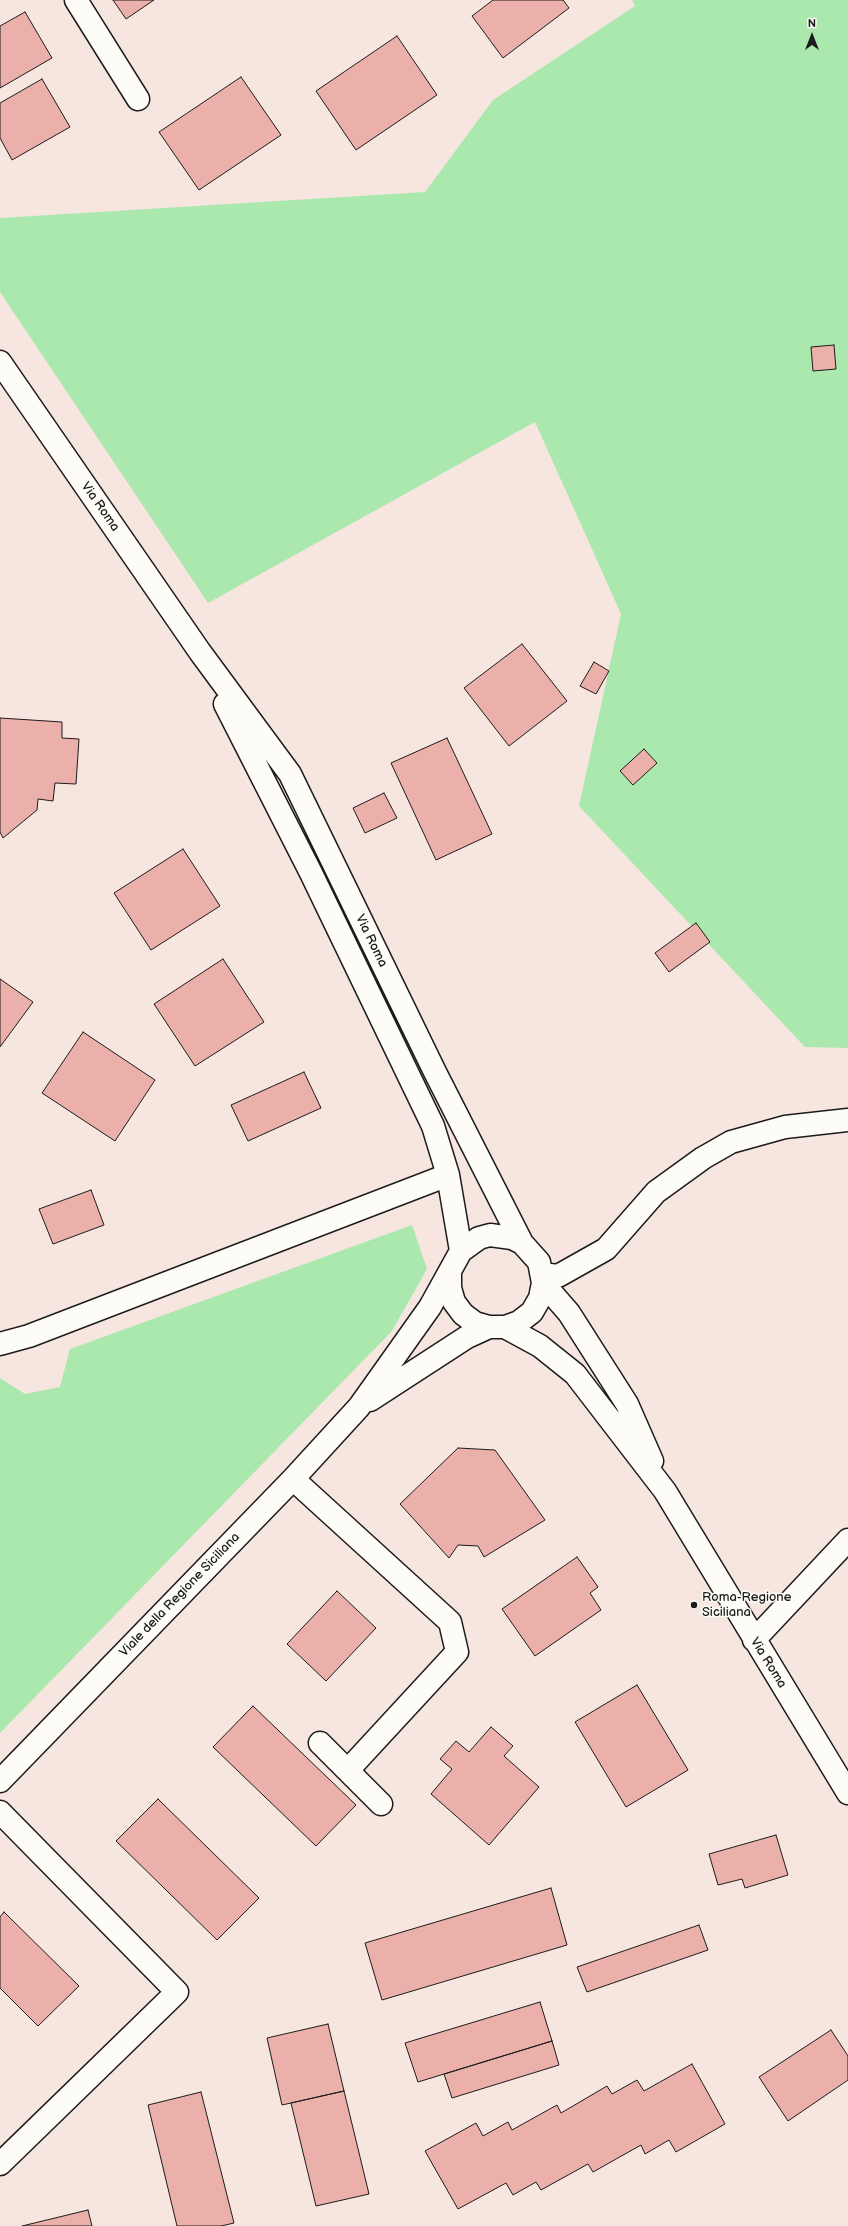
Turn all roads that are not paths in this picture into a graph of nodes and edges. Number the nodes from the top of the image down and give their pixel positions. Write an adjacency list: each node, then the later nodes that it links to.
1 (76, 0): 2 (street)
2 (138, 99)
3 (0, 362): 4 (street, Via Roma)
4 (200, 652): 6 (street, Via Roma); 7 (street, Via Roma)
5 (848, 1120): 10 (street)
6 (448, 1174): 8 (street, Via Roma); 12 (street)
7 (522, 1242): 8 (street); 10 (street)
8 (461, 1250): 9 (street)
9 (450, 1273): 11 (street); 13 (street)
10 (543, 1279): 11 (street); 15 (street)
11 (497, 1327): 13 (street); 15 (street)
12 (0, 1344)
13 (360, 1407): 14 (street, Viale della Regione Siciliana)
14 (293, 1479): 19 (street); 20 (street, Viale della Regione Siciliana)
15 (665, 1491): 17 (street, Via Roma)
16 (848, 1540): 17 (street)
17 (754, 1640): 21 (street, Via Roma)
18 (320, 1742): 19 (street)
19 (348, 1770): 22 (street)
20 (0, 1781)
21 (848, 1793)
22 (381, 1804)
23 (0, 1812): 24 (street)
24 (0, 2164)

